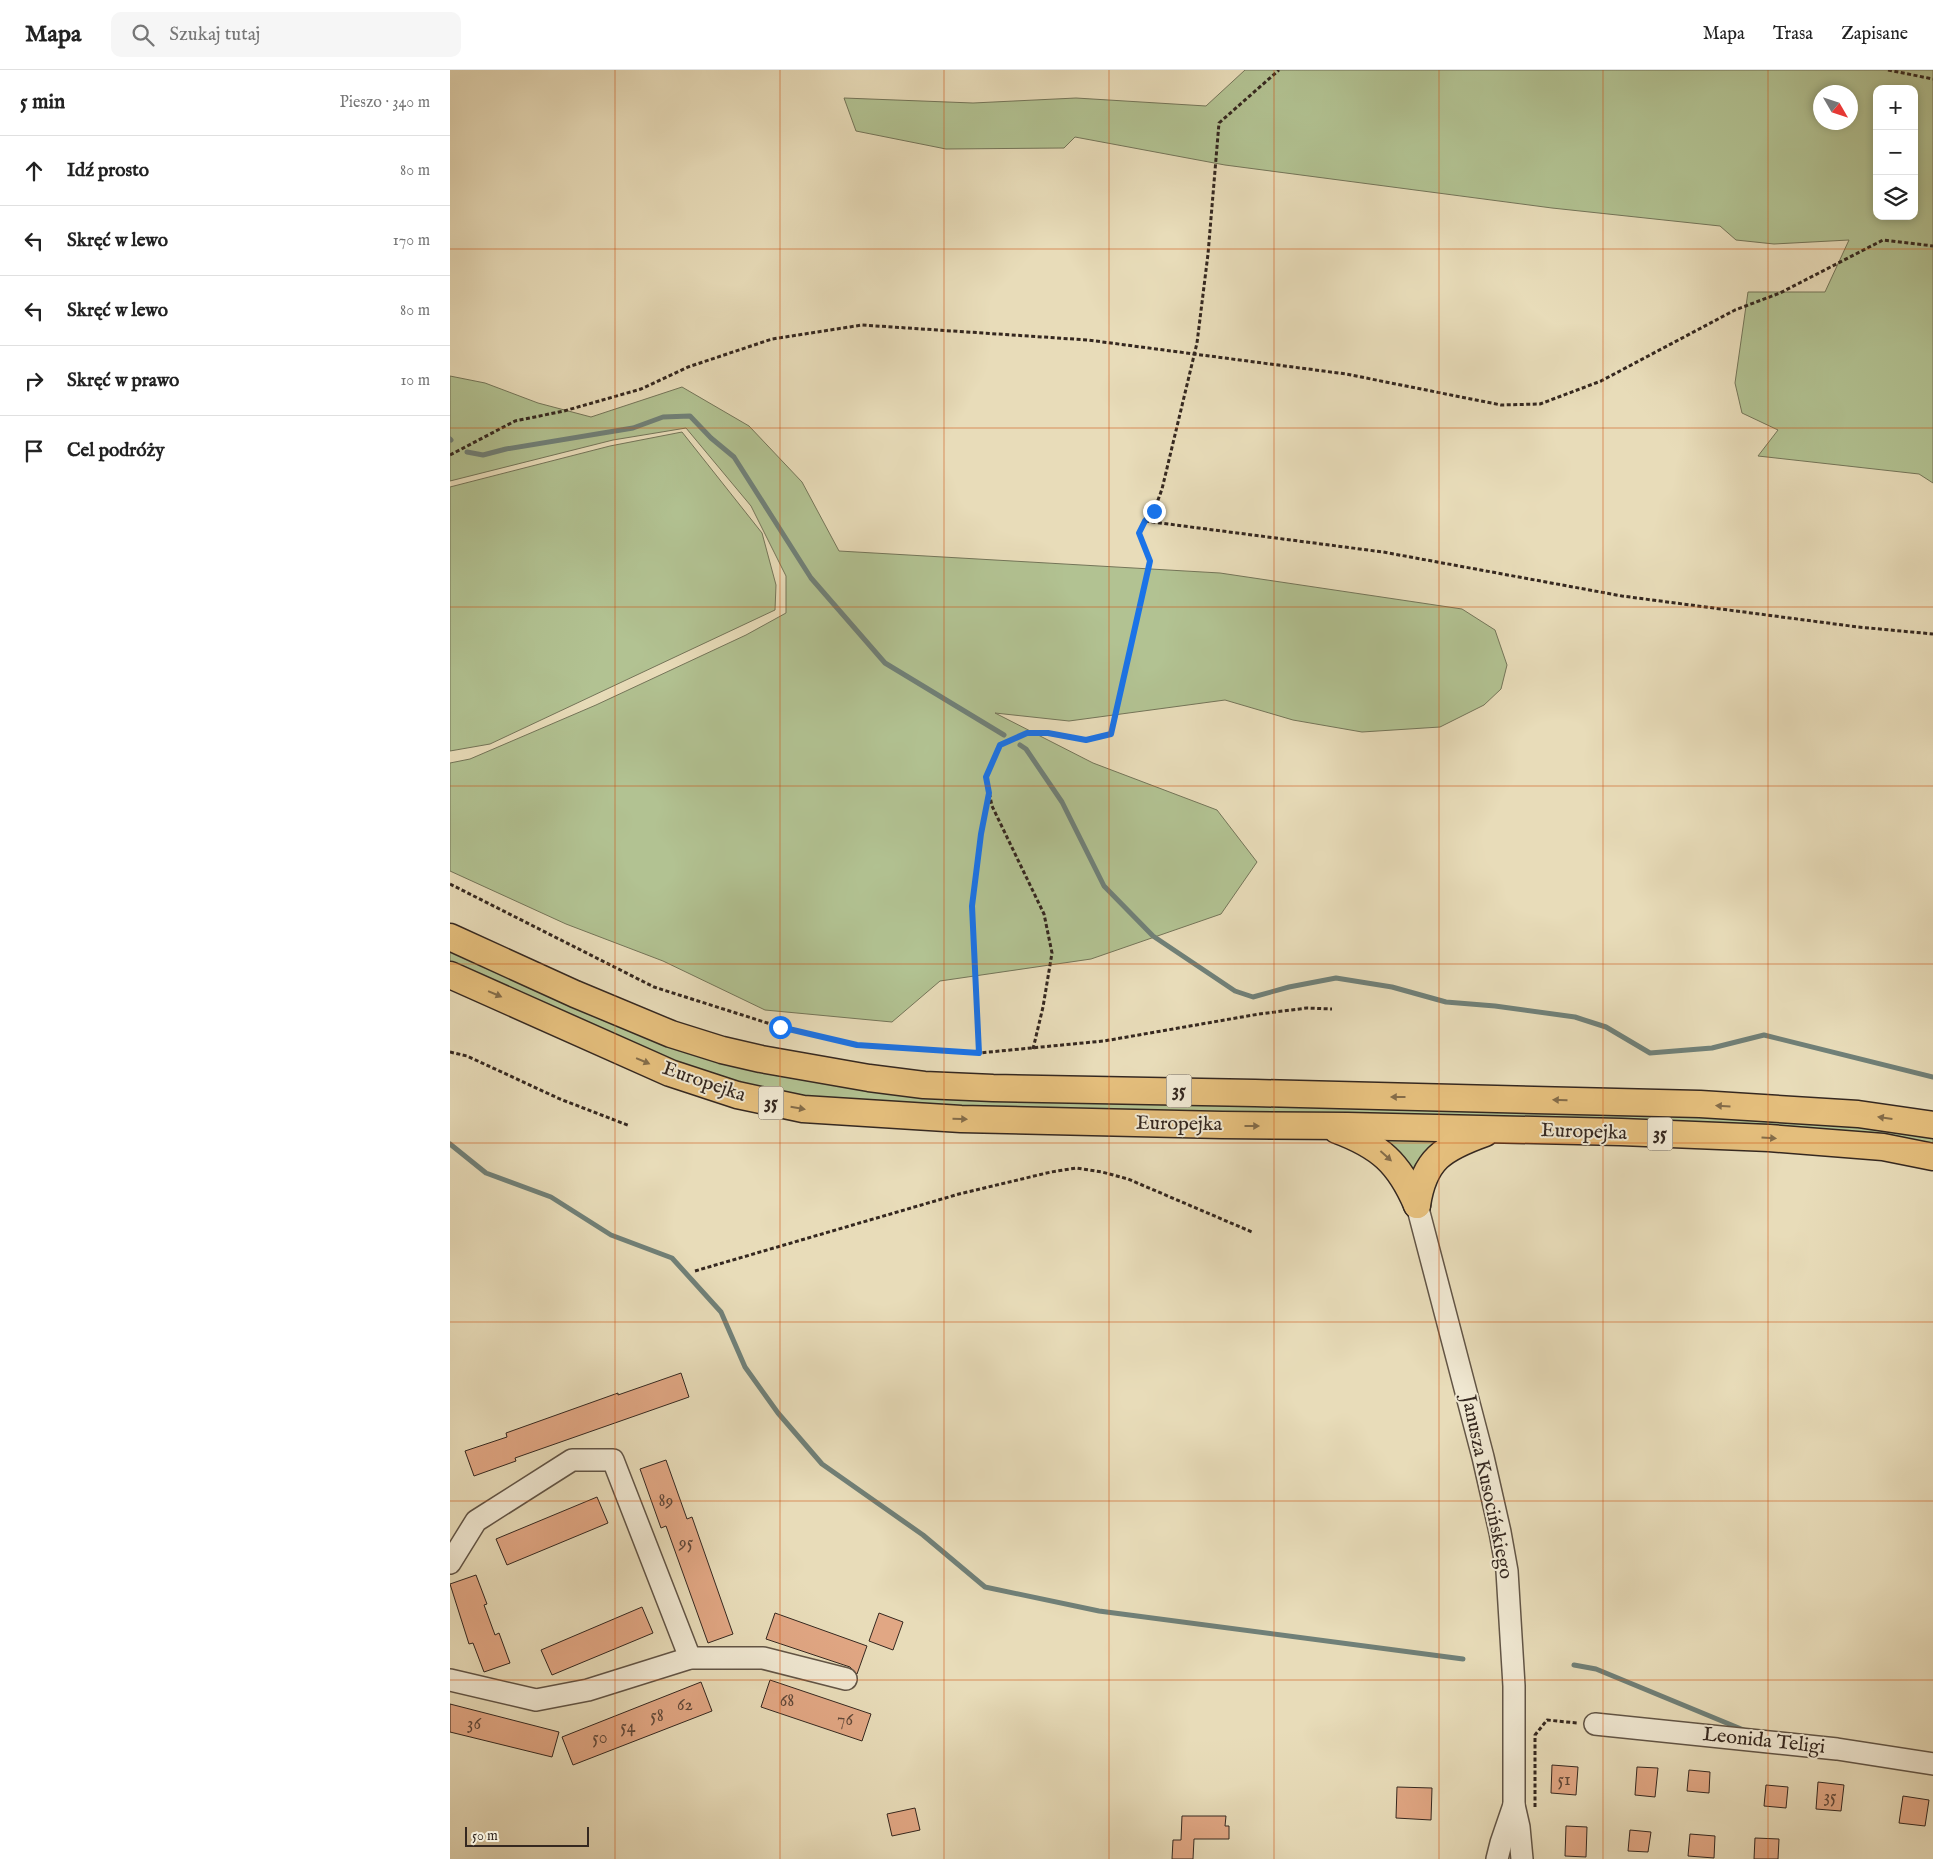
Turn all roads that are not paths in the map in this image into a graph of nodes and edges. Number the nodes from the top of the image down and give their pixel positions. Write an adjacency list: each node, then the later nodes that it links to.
1 (450, 937): 3 (main road, Europejka / 35, one-way to 1)
2 (450, 975): 4 (main road, Europejka / 35, one-way to 4)
3 (1933, 1125)
4 (1327, 1126): 5 (main road, Europejka / 35); 7 (main road, one-way to 7)
5 (1493, 1129): 6 (main road, Europejka / 35, one-way to 6); 7 (main road)
6 (1933, 1157)
7 (1417, 1205): 14 (street, Janusza Kusocińskiego)
8 (450, 1563): 9 (street)
9 (690, 1658): 10 (street); 11 (street)
10 (451, 1678)
11 (846, 1678)
12 (1595, 1724): 13 (street, Leonida Teligi)
13 (1933, 1764)
14 (1525, 1806): 15 (street, Janusza Kusocińskiego); 16 (street, Janusza Kusocińskiego)
15 (1497, 1859)
16 (1522, 1859)

